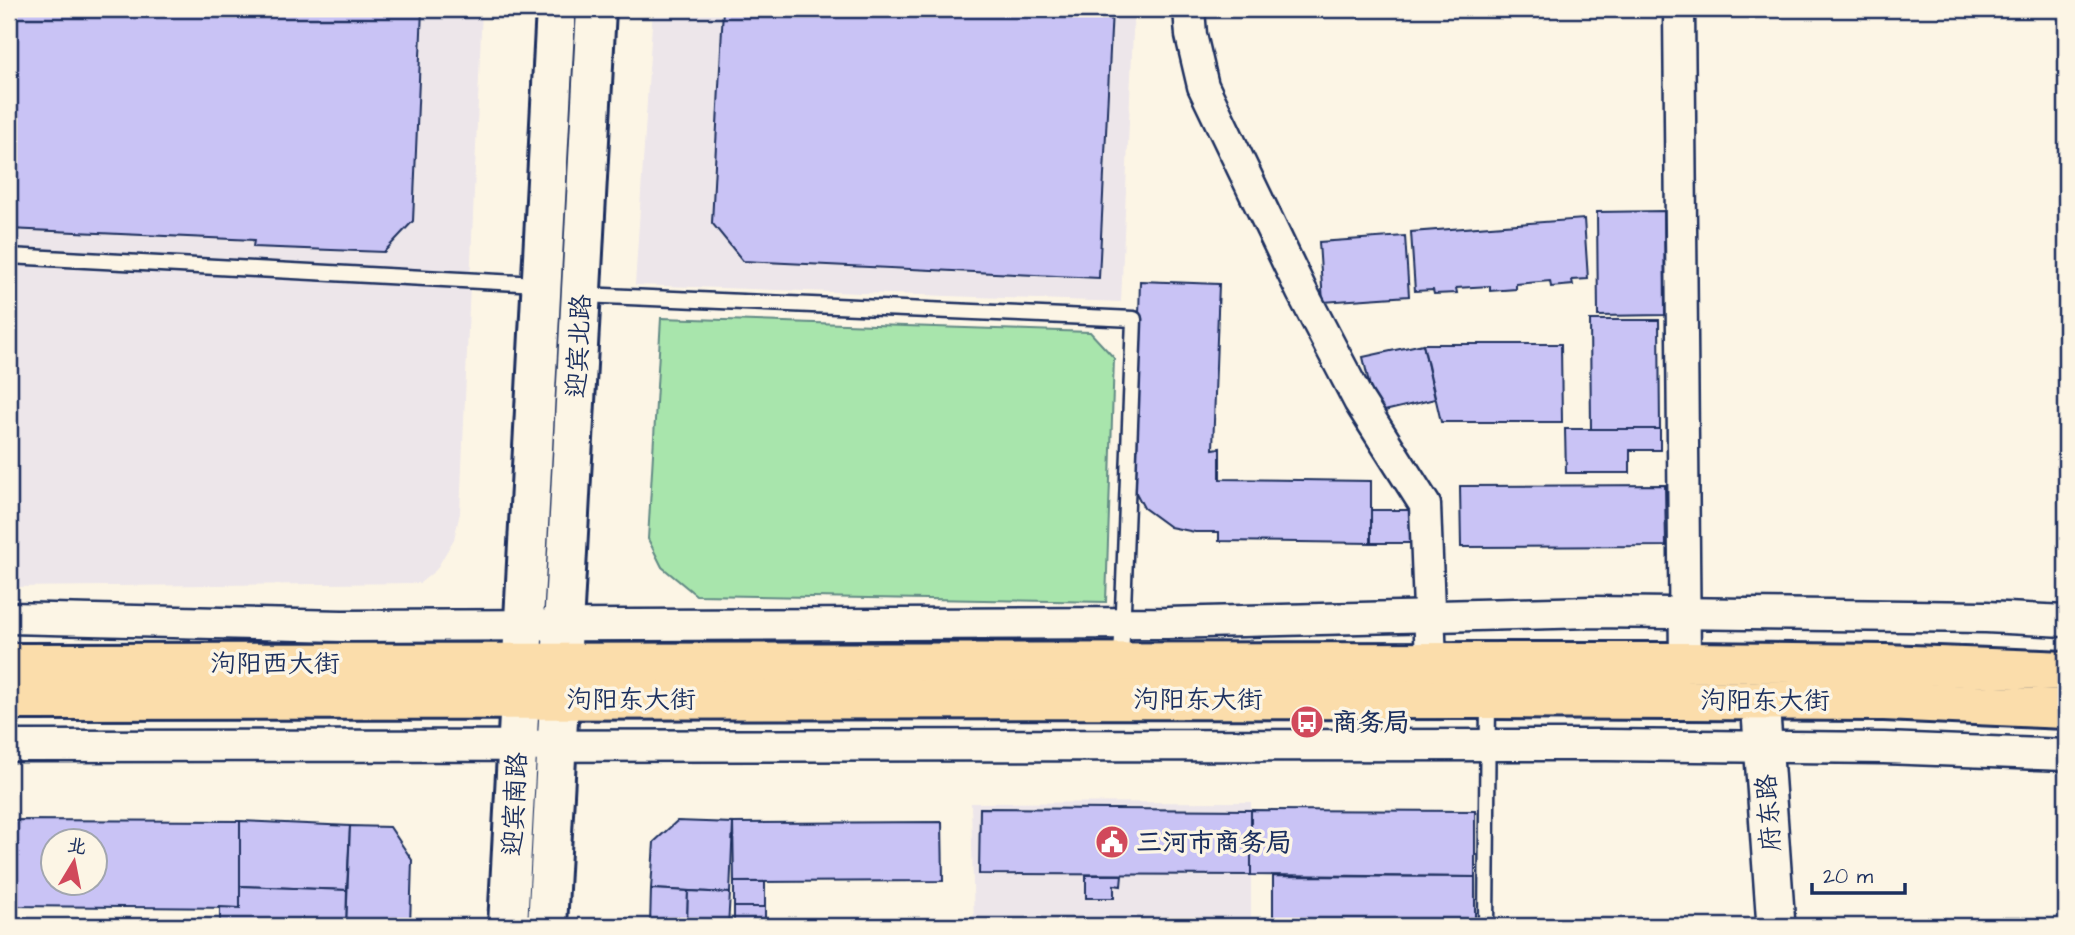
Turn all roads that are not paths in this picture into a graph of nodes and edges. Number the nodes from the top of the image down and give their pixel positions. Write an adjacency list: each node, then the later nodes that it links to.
1 (556, 9): 6 (main road, 迎宾北路)
2 (596, 9): 7 (main road, 迎宾北路)
3 (1189, 9): 9 (street)
4 (1679, 9): 8 (street)
5 (9, 256): 6 (lane)
6 (542, 284): 13 (main road, 迎宾北路)
7 (581, 295): 12 (lane); 19 (main road, 迎宾北路)
8 (1685, 613): 9 (street); 11 (street); 15 (street)
9 (1429, 617): 12 (street); 14 (street)
10 (9, 618): 13 (street)
11 (2066, 621)
12 (1122, 623): 17 (lane); 19 (street)
13 (524, 625): 19 (main road, 迎宾北路)
14 (1431, 662): 15 (highway, 泃阳东大街); 17 (highway, 泃阳东大街)
15 (1685, 662): 18 (highway, 泃阳东大街)
16 (9, 663): 19 (highway, 泃阳西大街)
17 (1121, 663): 19 (highway, 泃阳东大街)
18 (2066, 671)
19 (543, 675): 20 (highway, 泃阳东大街); 21 (highway, 泃阳西大街); 25 (main road, 迎宾南路); 26 (main road, 迎宾南路)
20 (1488, 699): 22 (highway, 泃阳东大街); 27 (lane)
21 (9, 700)
22 (1760, 700): 23 (highway, 泃阳东大街); 28 (street, 府东路)
23 (2066, 709)
24 (9, 746): 25 (street)
25 (517, 746): 26 (street); 30 (main road, 迎宾南路)
26 (557, 746): 27 (street); 31 (main road, 迎宾南路)
27 (1488, 746): 28 (street); 32 (lane)
28 (1763, 746): 29 (street); 33 (street, 府东路)
29 (2066, 755)
30 (508, 926)
31 (547, 926)
32 (1486, 926)
33 (1776, 926)

